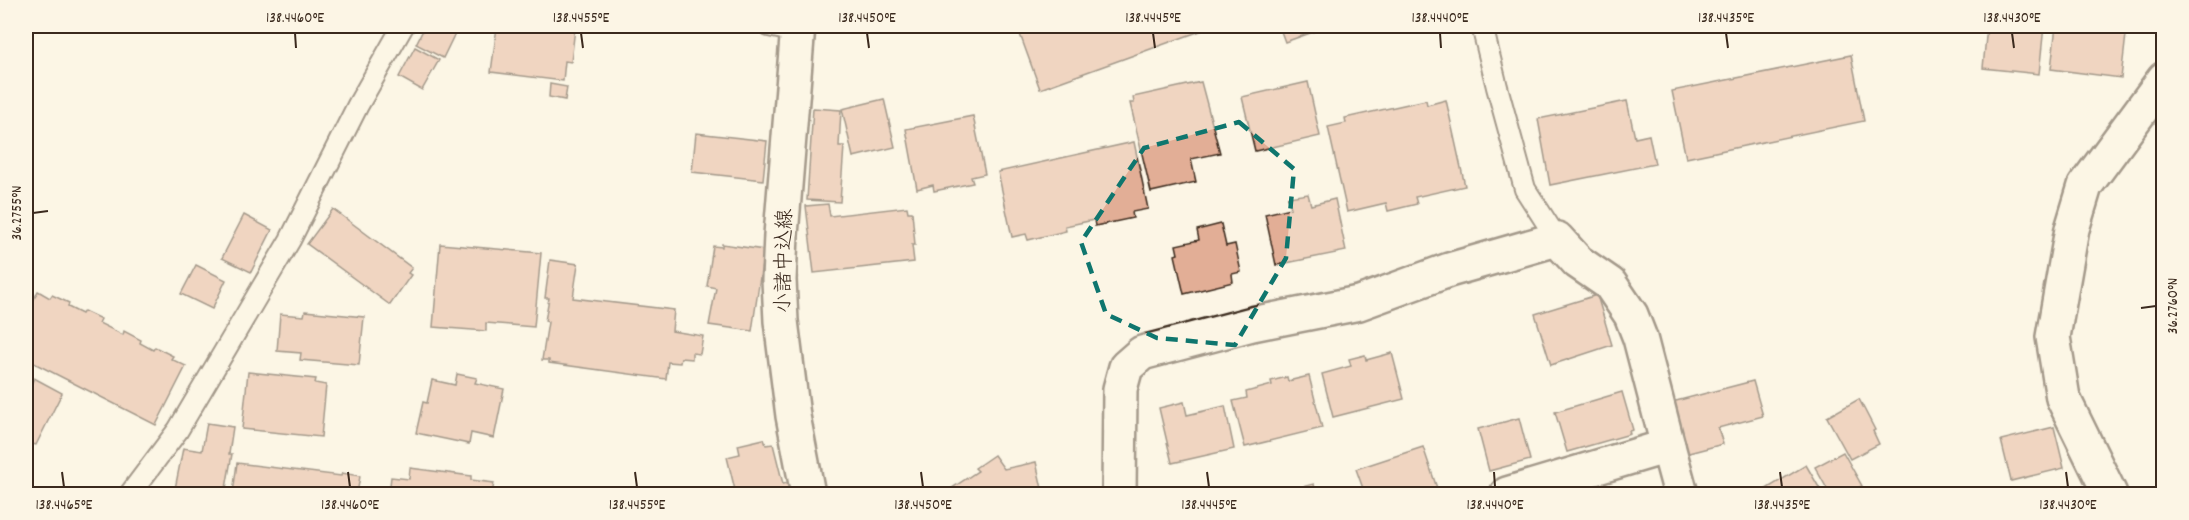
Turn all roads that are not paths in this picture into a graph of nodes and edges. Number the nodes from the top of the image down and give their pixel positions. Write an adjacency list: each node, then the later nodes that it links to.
1 (403, 26): 7 (lane)
2 (1482, 26): 5 (lane)
3 (788, 28): 8 (street, 小諸中込線)
4 (2163, 79): 12 (street)
5 (1557, 239): 6 (street); 9 (street)
6 (1668, 446): 10 (street); 11 (street)
7 (130, 495)
8 (808, 495)
9 (1119, 495)
10 (1507, 495)
11 (1681, 495)
12 (2110, 495)

